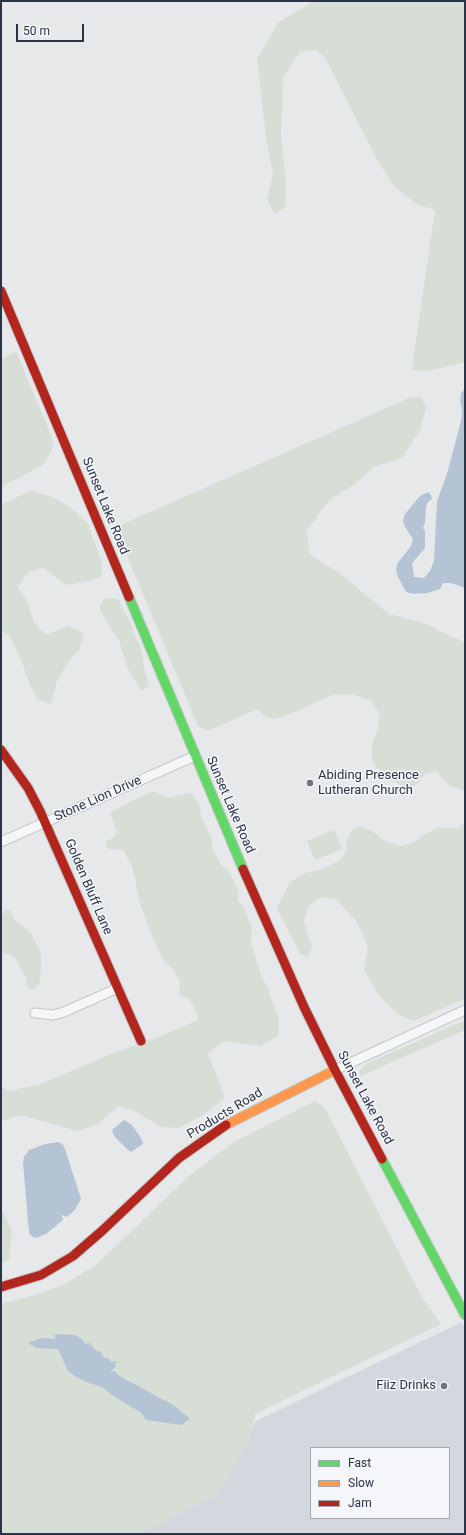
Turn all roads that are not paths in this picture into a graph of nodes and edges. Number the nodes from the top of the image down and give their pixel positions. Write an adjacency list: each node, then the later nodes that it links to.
1 (1, 291): 3 (main road, Sunset Lake Road)
2 (1, 750): 4 (main road, Golden Bluff Lane)
3 (195, 756): 4 (street, Stone Lion Drive); 10 (main road, Sunset Lake Road)
4 (45, 822): 5 (street, Stone Lion Drive); 6 (main road, Golden Bluff Lane)
5 (1, 842)
6 (118, 988): 8 (street); 9 (main road, Golden Bluff Lane)
7 (465, 1010): 10 (street, Products Road)
8 (35, 1013)
9 (141, 1041)
10 (335, 1070): 11 (main road, Products Road); 12 (main road, Sunset Lake Road)
11 (1, 1287)
12 (465, 1315)

